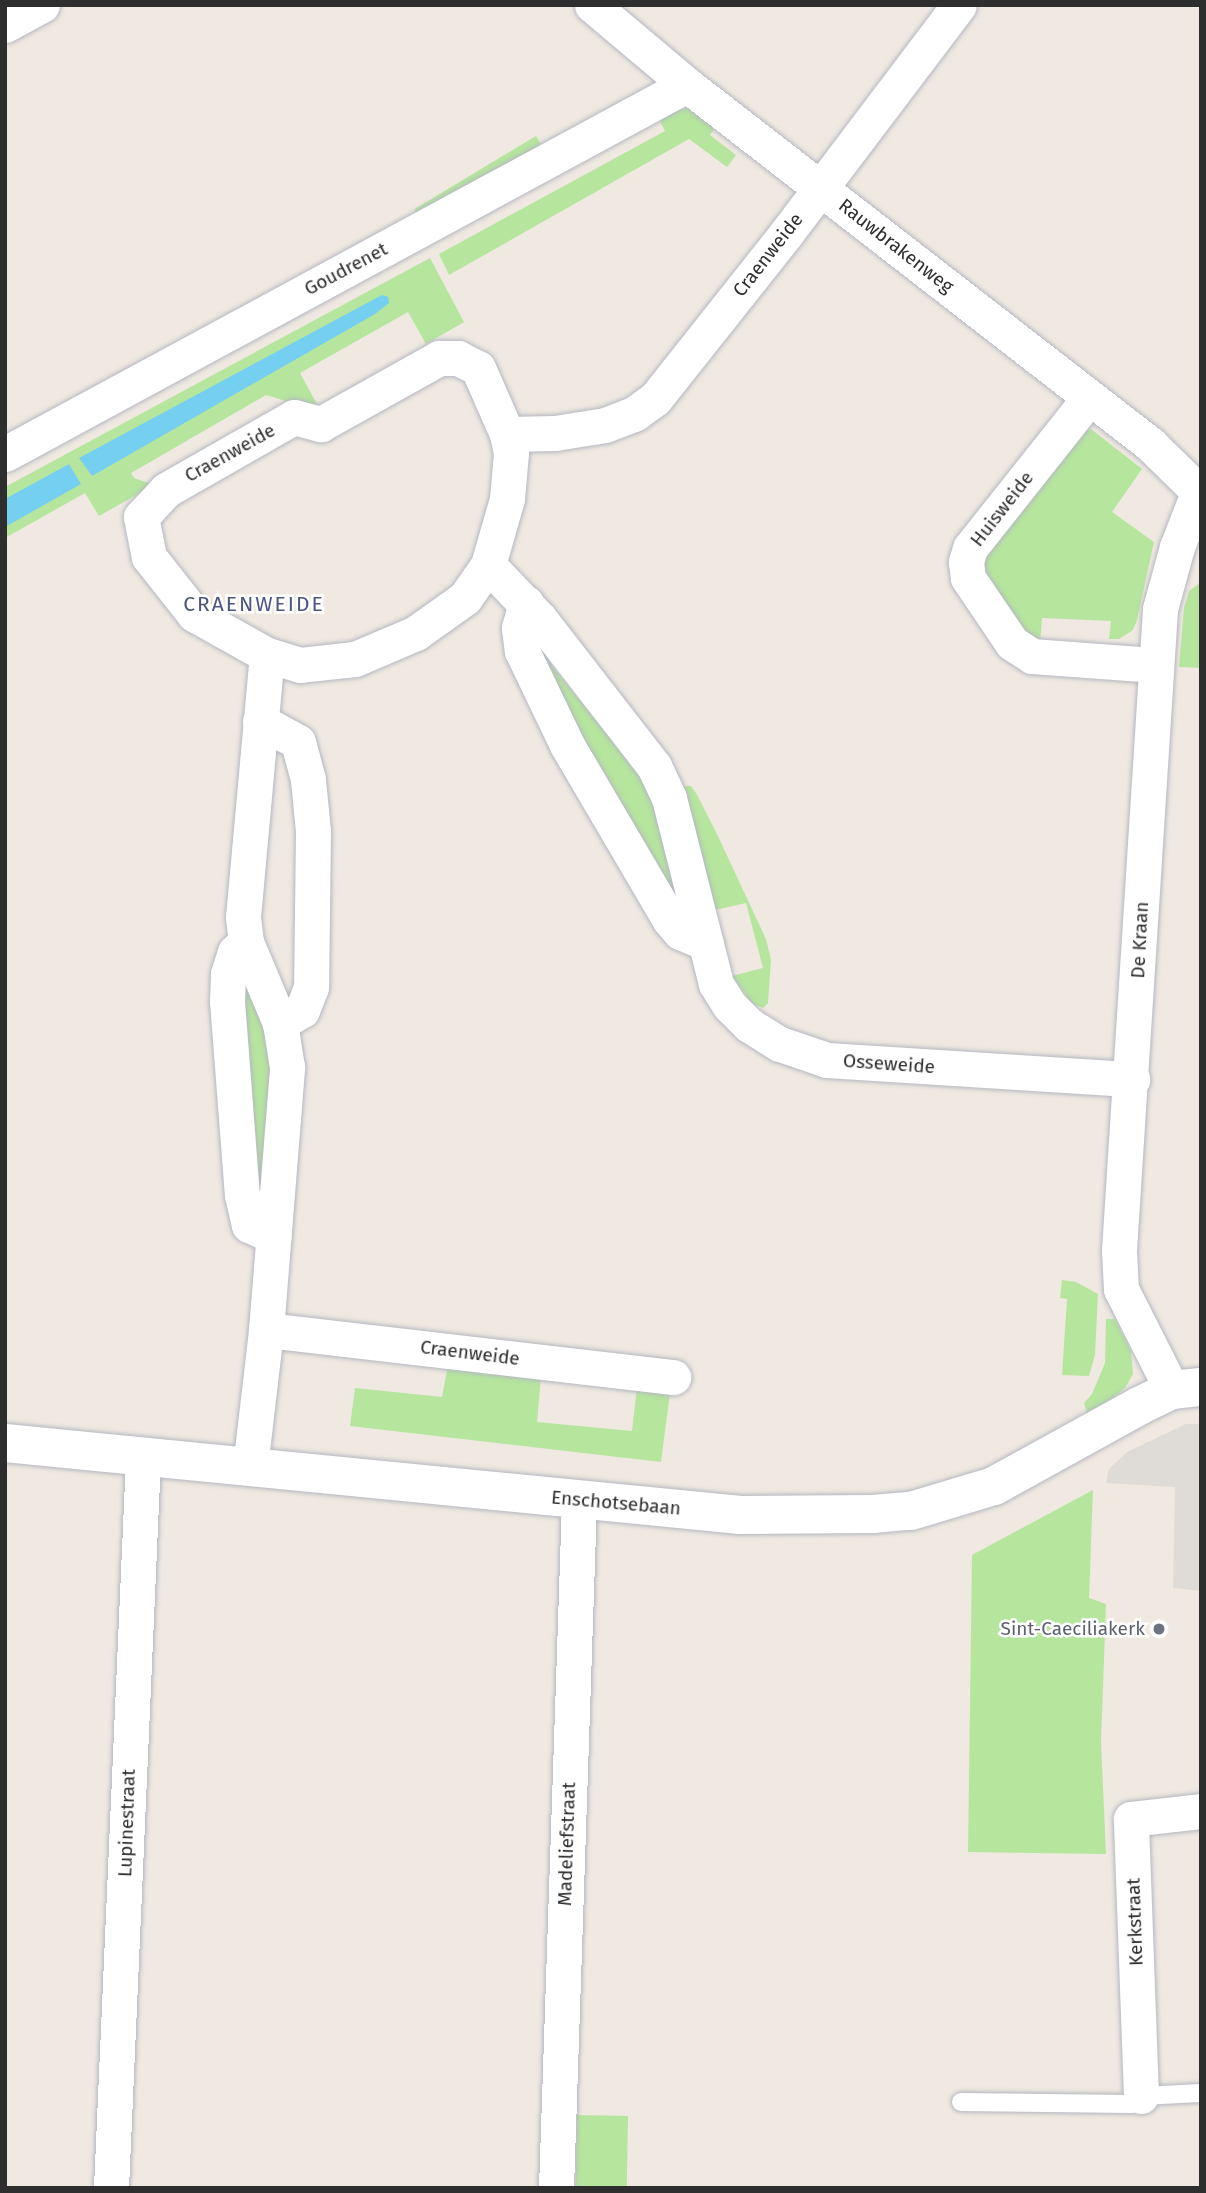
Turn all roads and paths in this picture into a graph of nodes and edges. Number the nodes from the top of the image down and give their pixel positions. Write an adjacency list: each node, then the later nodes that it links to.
1 (42, 5): 4 (street)
2 (592, 5): 5 (street, Rauwbrakenweg)
3 (959, 5): 6 (street, Craenweide)
4 (5, 25)
5 (687, 85): 6 (street, Rauwbrakenweg); 9 (street, Goudrenet)
6 (820, 186): 7 (street, Rauwbrakenweg); 8 (street, Craenweide)
7 (1089, 398): 10 (street, Rauwbrakenweg); 15 (street, Huisweide)
8 (507, 434): 12 (street, Craenweide); 14 (street, Craenweide)
9 (5, 454)
10 (1199, 487): 11 (street, De Kraan)
11 (1189, 550): 15 (street, De Kraan)
12 (488, 565): 13 (street, Osseweide); 14 (street, Craenweide)
13 (526, 603): 18 (street, Osseweide); 18 (street)
14 (267, 655): 16 (street)
15 (1156, 665): 20 (street, De Kraan)
16 (260, 721): 17 (street); 19 (street)
17 (246, 942): 19 (street); 21 (street)
18 (706, 943): 20 (street, Osseweide)
19 (281, 1024): 21 (street)
20 (1132, 1079): 24 (street, De Kraan)
21 (274, 1236): 22 (street)
22 (266, 1330): 23 (street, Craenweide); 27 (street)
23 (673, 1377)
24 (1186, 1389): 28 (street, Enschotsebaan)
25 (5, 1443): 26 (street, Enschotsebaan)
26 (143, 1458): 27 (street, Enschotsebaan); 33 (street, Lupinestraat)
27 (250, 1467): 28 (street, Enschotsebaan)
28 (579, 1501): 34 (street, Madeliefstraat)
29 (1201, 1811): 31 (street, Kerkstraat)
30 (1201, 2093): 31 (lane)
31 (1141, 2096): 32 (lane)
32 (961, 2102)
33 (111, 2188)
34 (556, 2188)

